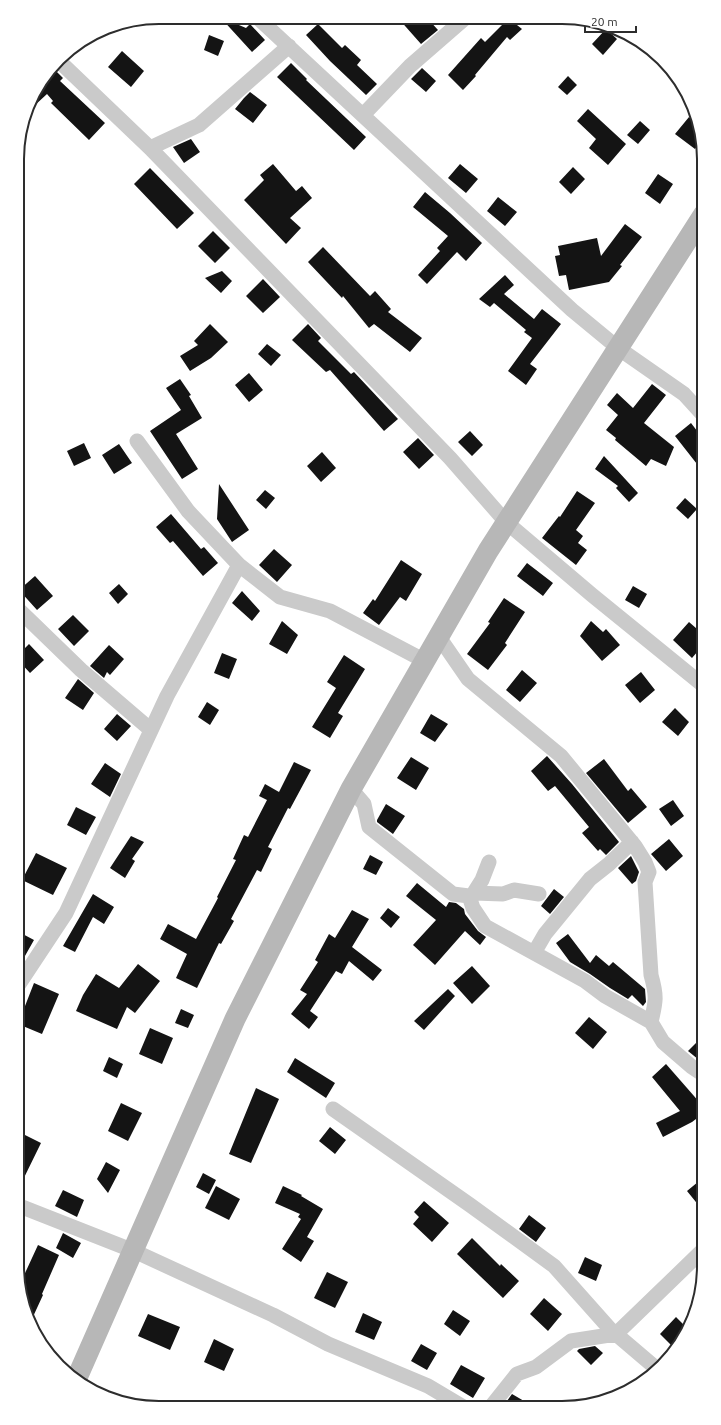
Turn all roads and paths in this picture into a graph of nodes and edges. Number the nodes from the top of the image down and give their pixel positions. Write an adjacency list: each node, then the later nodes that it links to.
1 (265, 24): 3 (street)
2 (458, 24): 5 (street)
3 (289, 46): 5 (street); 6 (street)
4 (62, 65): 6 (street)
5 (363, 115): 8 (street)
6 (150, 148): 11 (street)
7 (697, 225): 8 (main road)
8 (618, 348): 9 (street); 11 (main road)
9 (697, 408)
10 (137, 441): 12 (street)
11 (506, 522): 14 (main road); 16 (street)
12 (239, 565): 15 (street); 17 (street)
13 (24, 615): 17 (street)
14 (439, 637): 15 (main road); 19 (street)
15 (425, 661): 18 (main road)
16 (697, 680)
17 (151, 730): 24 (street)
18 (351, 788): 22 (street); 29 (main road)
19 (632, 842): 23 (street); 25 (street)
20 (489, 862): 22 (street)
21 (539, 894): 22 (street)
22 (472, 896): 23 (street)
23 (534, 953): 25 (street)
24 (24, 976)
25 (651, 1022): 26 (street)
26 (697, 1070)
27 (333, 1109): 31 (street)
28 (24, 1208): 29 (street)
29 (134, 1251): 33 (main road); 34 (street)
30 (697, 1256): 31 (street)
31 (616, 1334): 32 (street); 35 (street)
32 (653, 1366)
33 (79, 1374)
34 (453, 1401)
35 (496, 1401)

